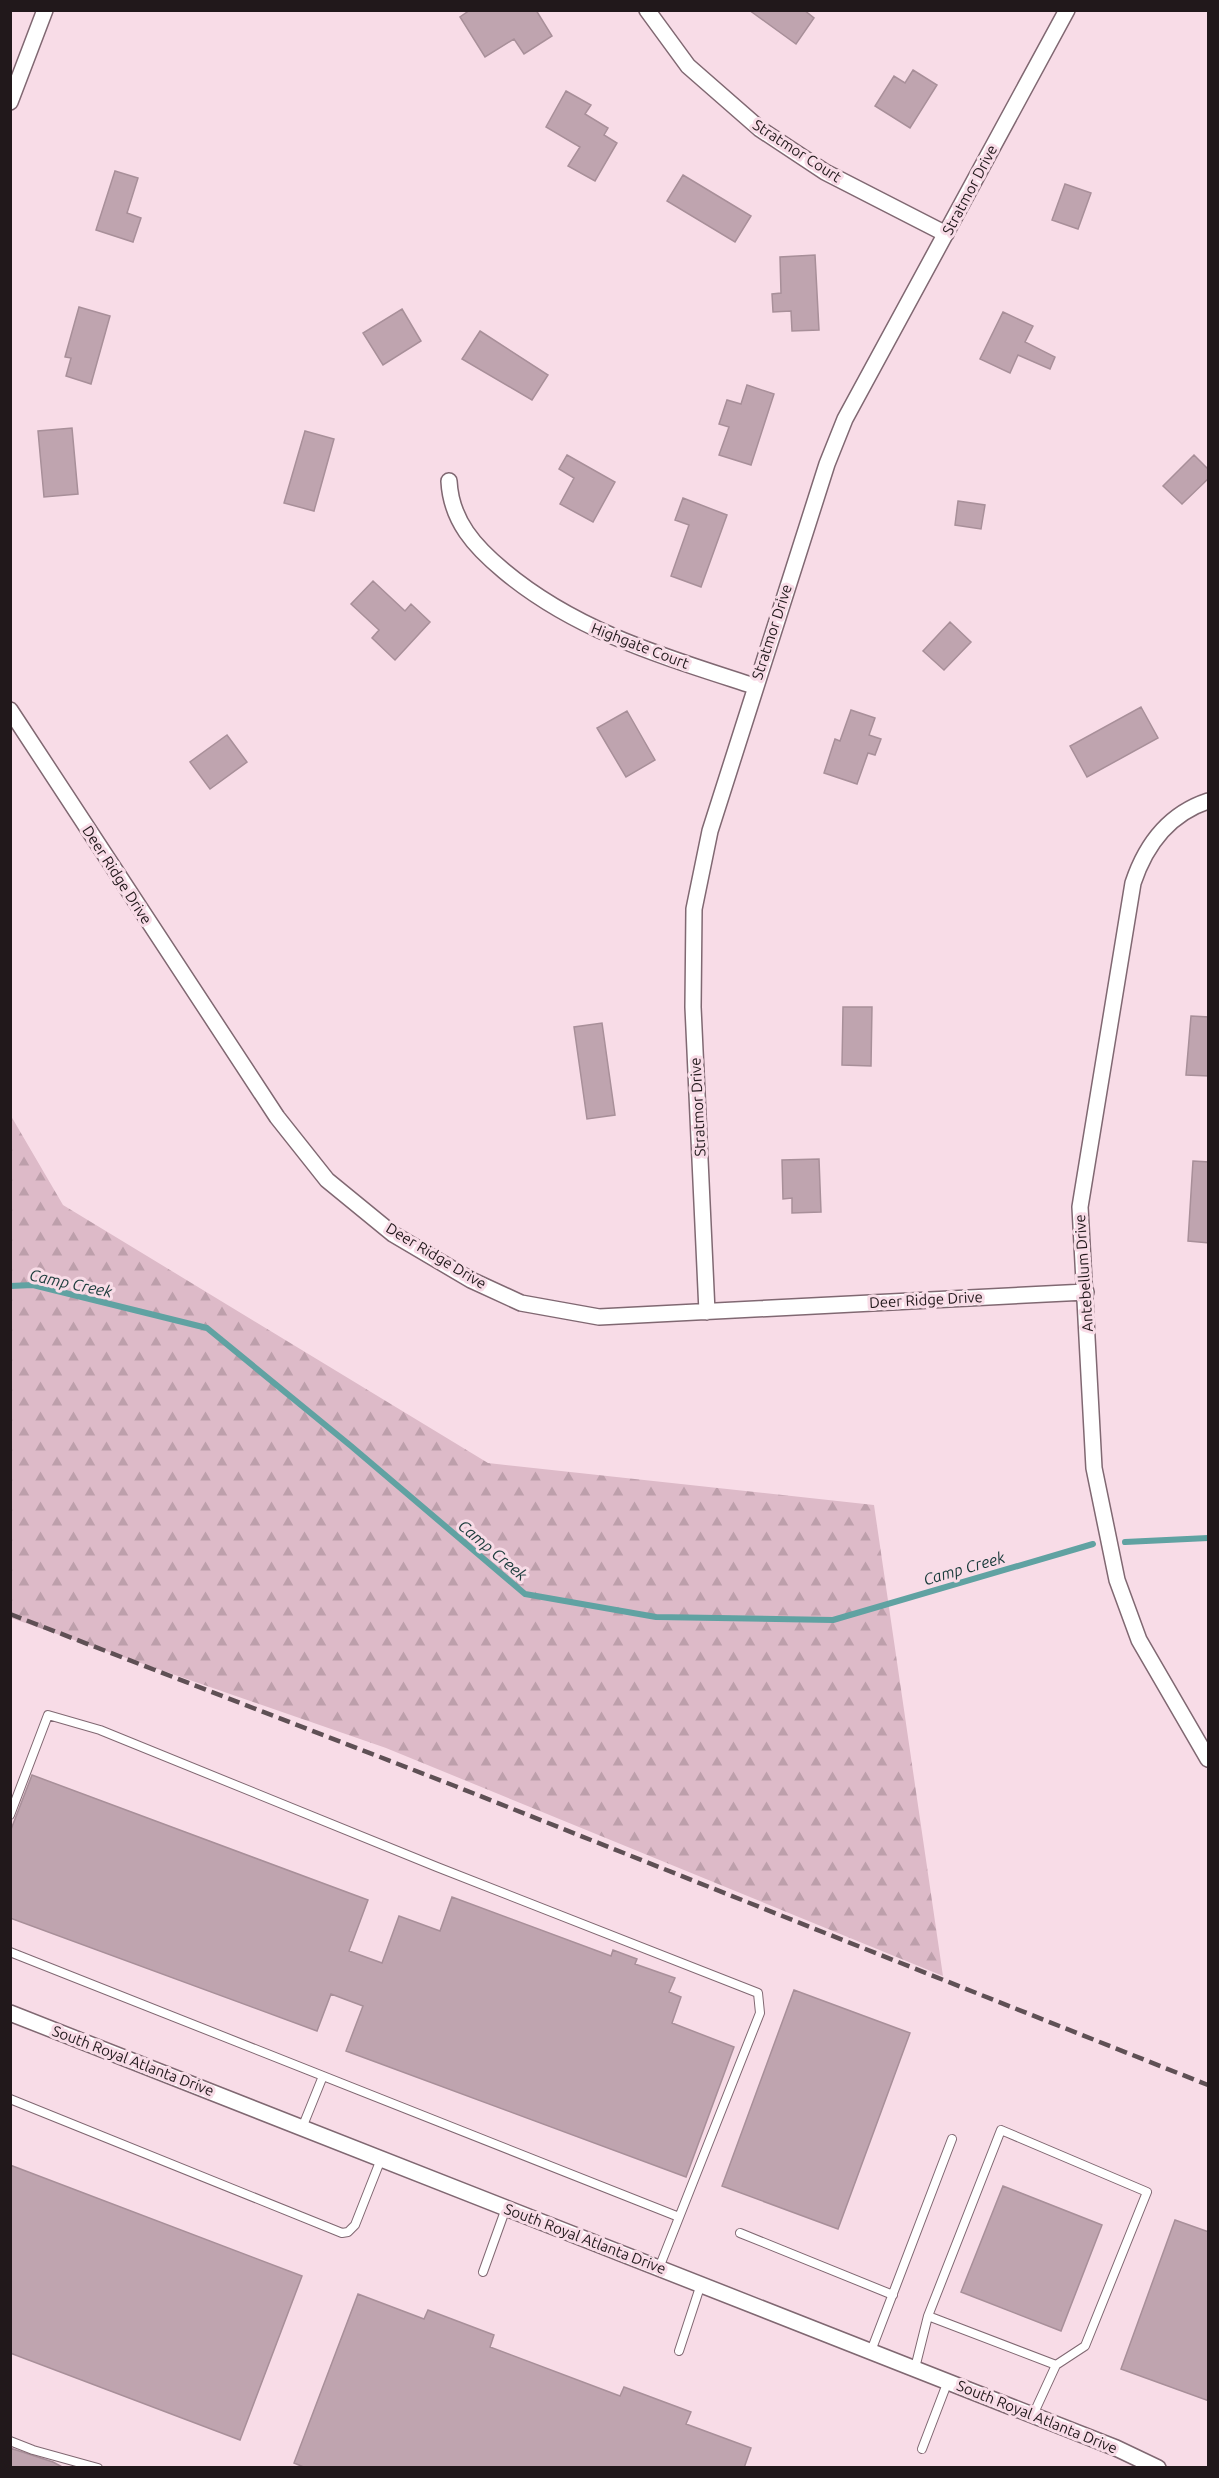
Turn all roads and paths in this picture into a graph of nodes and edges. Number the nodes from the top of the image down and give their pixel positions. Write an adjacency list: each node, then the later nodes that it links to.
1 (45, 10): 4 (street)
2 (647, 10): 5 (street, Stratmor Court)
3 (1067, 10): 5 (street, Stratmor Drive)
4 (10, 102)
5 (946, 234): 7 (street, Stratmor Drive)
6 (449, 481): 7 (street, Highgate Court)
7 (754, 686): 11 (street, Stratmor Drive)
8 (10, 710): 11 (street, Deer Ridge Drive)
9 (1209, 801): 10 (street, Antebellum Drive)
10 (1086, 1292): 11 (street, Deer Ridge Drive); 12 (street, Antebellum Drive)
11 (707, 1311)
12 (1209, 1759)
13 (10, 1815): 22 (lane)
14 (10, 1952): 16 (lane)
15 (10, 2013): 18 (street, South Royal Atlanta Drive)
16 (323, 2076): 18 (lane); 22 (lane)
17 (10, 2099): 20 (lane)
18 (302, 2128): 20 (street, South Royal Atlanta Drive)
19 (952, 2139): 27 (lane)
20 (381, 2159): 21 (street, South Royal Atlanta Drive)
21 (506, 2208): 24 (street, South Royal Atlanta Drive); 25 (lane)
22 (680, 2217): 24 (lane)
23 (740, 2233): 27 (lane)
24 (659, 2268): 26 (street, South Royal Atlanta Drive)
25 (483, 2272)
26 (701, 2284): 29 (lane); 30 (street, South Royal Atlanta Drive)
27 (892, 2295): 30 (lane)
28 (928, 2316): 31 (lane); 31 (lane); 32 (lane)
29 (679, 2351)
30 (871, 2351): 32 (street, South Royal Atlanta Drive)
31 (1056, 2365): 34 (lane)
32 (915, 2368): 33 (street, South Royal Atlanta Drive)
33 (948, 2382): 34 (street, South Royal Atlanta Drive); 36 (lane)
34 (1033, 2415): 37 (street, South Royal Atlanta Drive)
35 (10, 2441): 38 (lane)
36 (922, 2449)
37 (1151, 2466)
38 (98, 2468)

